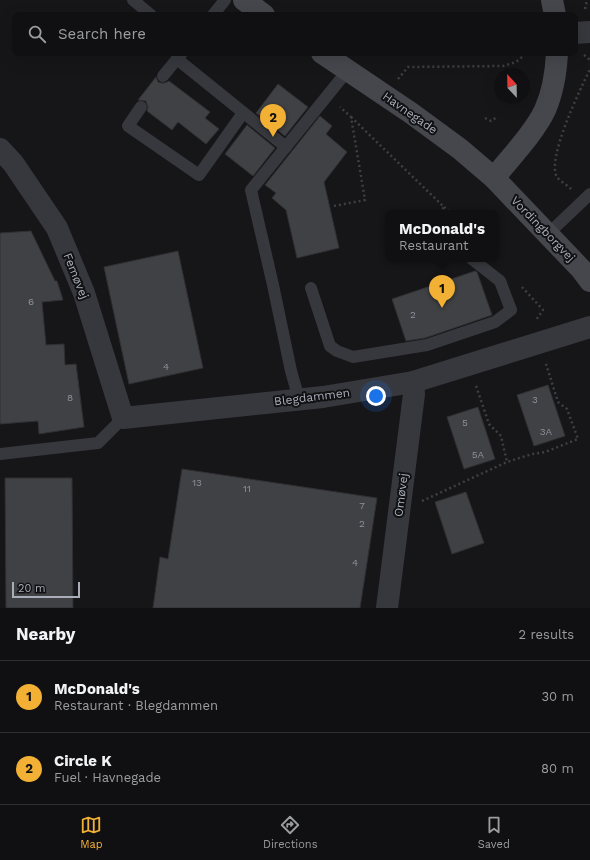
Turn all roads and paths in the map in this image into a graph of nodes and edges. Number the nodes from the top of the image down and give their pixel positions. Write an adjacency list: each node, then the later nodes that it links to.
1 (133, 0): 5 (lane)
2 (225, 0): 6 (lane)
3 (244, 0): 7 (main road)
4 (552, 0): 8 (main road)
5 (147, 12)
6 (215, 12)
7 (260, 12)
8 (554, 12)
9 (578, 32): 10 (street)
10 (590, 32)
11 (180, 56): 17 (lane); 21 (lane)
12 (327, 56): 16 (main road, Havnegade)
13 (524, 56): 18 (path)
14 (558, 56): 27 (main road)
15 (590, 69): 28 (path)
16 (348, 70): 18 (main road, Havnegade); 19 (lane)
17 (163, 76)
18 (385, 95): 27 (main road, Havnegade)
19 (327, 96): 22 (path); 25 (lane)
20 (142, 107): 21 (lane)
21 (243, 113): 25 (lane)
22 (351, 116): 29 (path); 30 (path)
23 (496, 117): 24 (path)
24 (485, 118)
25 (286, 147): 41 (lane)
26 (0, 149): 42 (street, Femøvej)
27 (494, 178): 33 (main road, Vordingborgvej)
28 (587, 197): 33 (lane)
29 (334, 206)
30 (444, 207): 31 (path); 32 (path)
31 (442, 210)
32 (448, 210)
33 (548, 234): 35 (main road, Vordingborgvej)
34 (476, 262): 36 (lane)
35 (590, 281)
36 (311, 288)
37 (590, 327): 39 (street, Blegdammen)
38 (544, 359): 44 (path)
39 (469, 364): 40 (street, Blegdammen); 44 (path)
40 (412, 382): 41 (street, Blegdammen); 45 (street, Omøvej)
41 (299, 399): 42 (street, Blegdammen)
42 (122, 418): 43 (lane)
43 (0, 454)
44 (507, 462): 45 (path)
45 (399, 512): 46 (street, Omøvej)
46 (387, 608)

